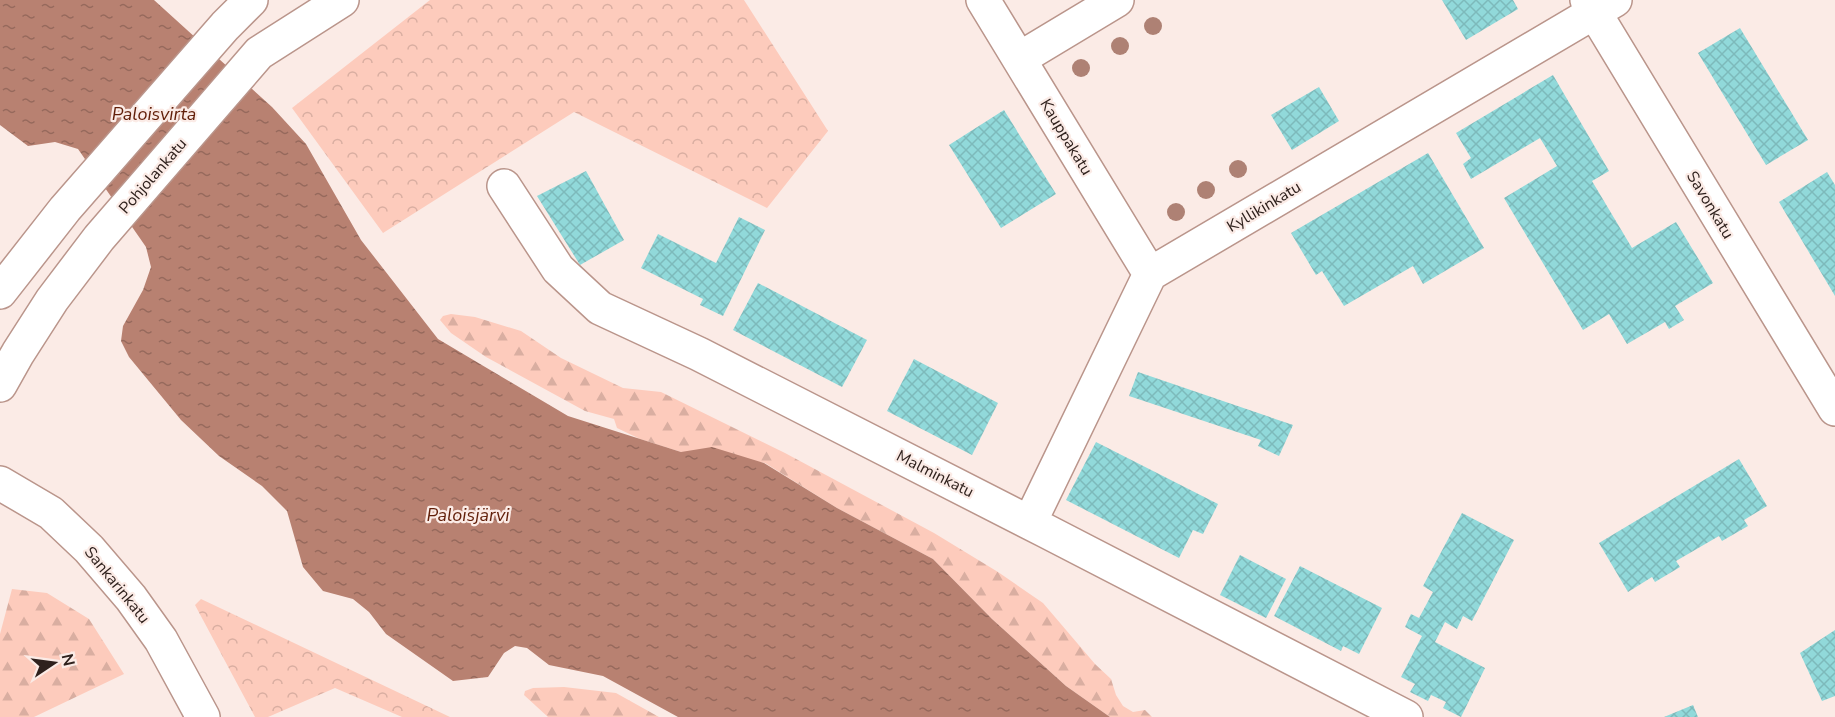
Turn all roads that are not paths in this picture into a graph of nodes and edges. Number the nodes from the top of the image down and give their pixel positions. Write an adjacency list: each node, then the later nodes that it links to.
1 (251, 0): 9 (street)
2 (342, 0): 10 (street, Pohjolankatu)
3 (983, 0): 6 (street, Kauppakatu)
4 (1117, 0): 6 (street)
5 (1599, 4): 8 (street, Kyllikinkatu); 11 (street, Savonkatu)
6 (1019, 59): 8 (street, Kauppakatu)
7 (504, 186): 13 (street, Malminkatu)
8 (1150, 274): 13 (street)
9 (0, 292)
10 (0, 386)
11 (1835, 408)
12 (0, 483): 14 (street, Sankarinkatu)
13 (1030, 522): 15 (street, Malminkatu)
14 (203, 717)
15 (1406, 717)

